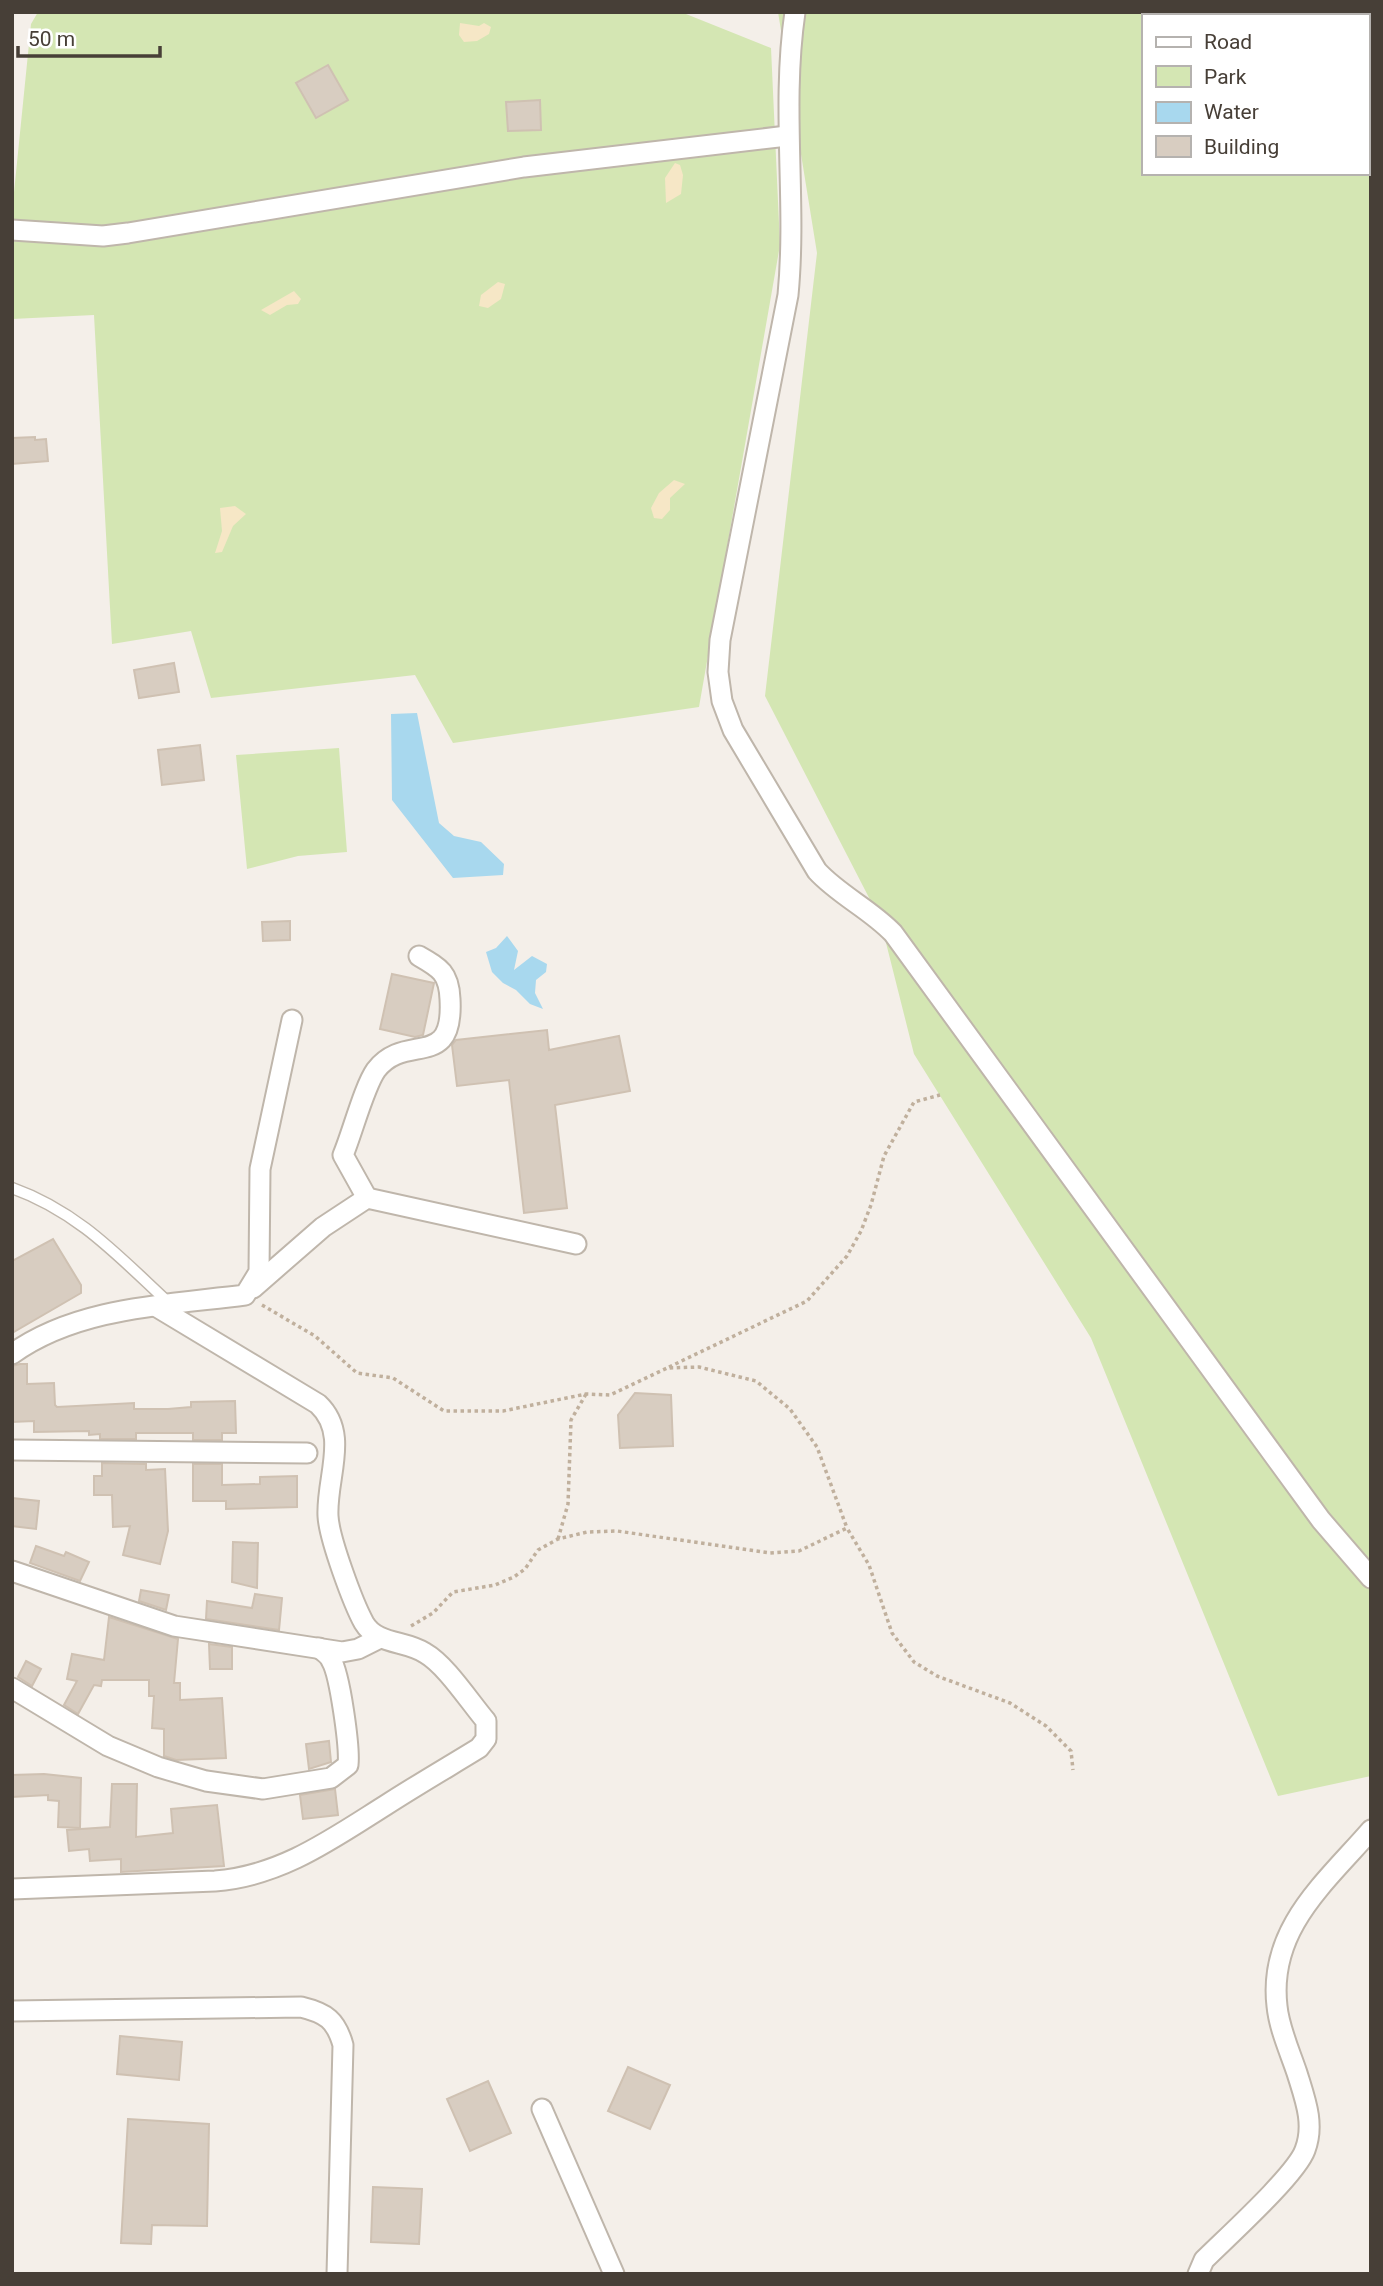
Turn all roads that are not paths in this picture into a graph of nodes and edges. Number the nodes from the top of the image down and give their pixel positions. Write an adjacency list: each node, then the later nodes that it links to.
1 (796, 12): 2 (street)
2 (787, 136): 3 (street); 15 (street)
3 (12, 230)
4 (419, 956): 7 (street)
5 (292, 1020): 9 (street)
6 (12, 1188): 10 (lane)
7 (366, 1198): 8 (street); 9 (street)
8 (576, 1244)
9 (245, 1296): 10 (street)
10 (164, 1305): 11 (street); 16 (street)
11 (12, 1354)
12 (12, 1450): 13 (street)
13 (307, 1453)
14 (12, 1571): 17 (street)
15 (1371, 1578)
16 (380, 1638): 17 (street); 20 (street)
17 (319, 1648): 18 (street)
18 (12, 1688)
19 (1371, 1830): 25 (street)
20 (12, 1888)
21 (12, 2011): 23 (street)
22 (542, 2109): 24 (street)
23 (337, 2274)
24 (614, 2274)
25 (1198, 2274)

